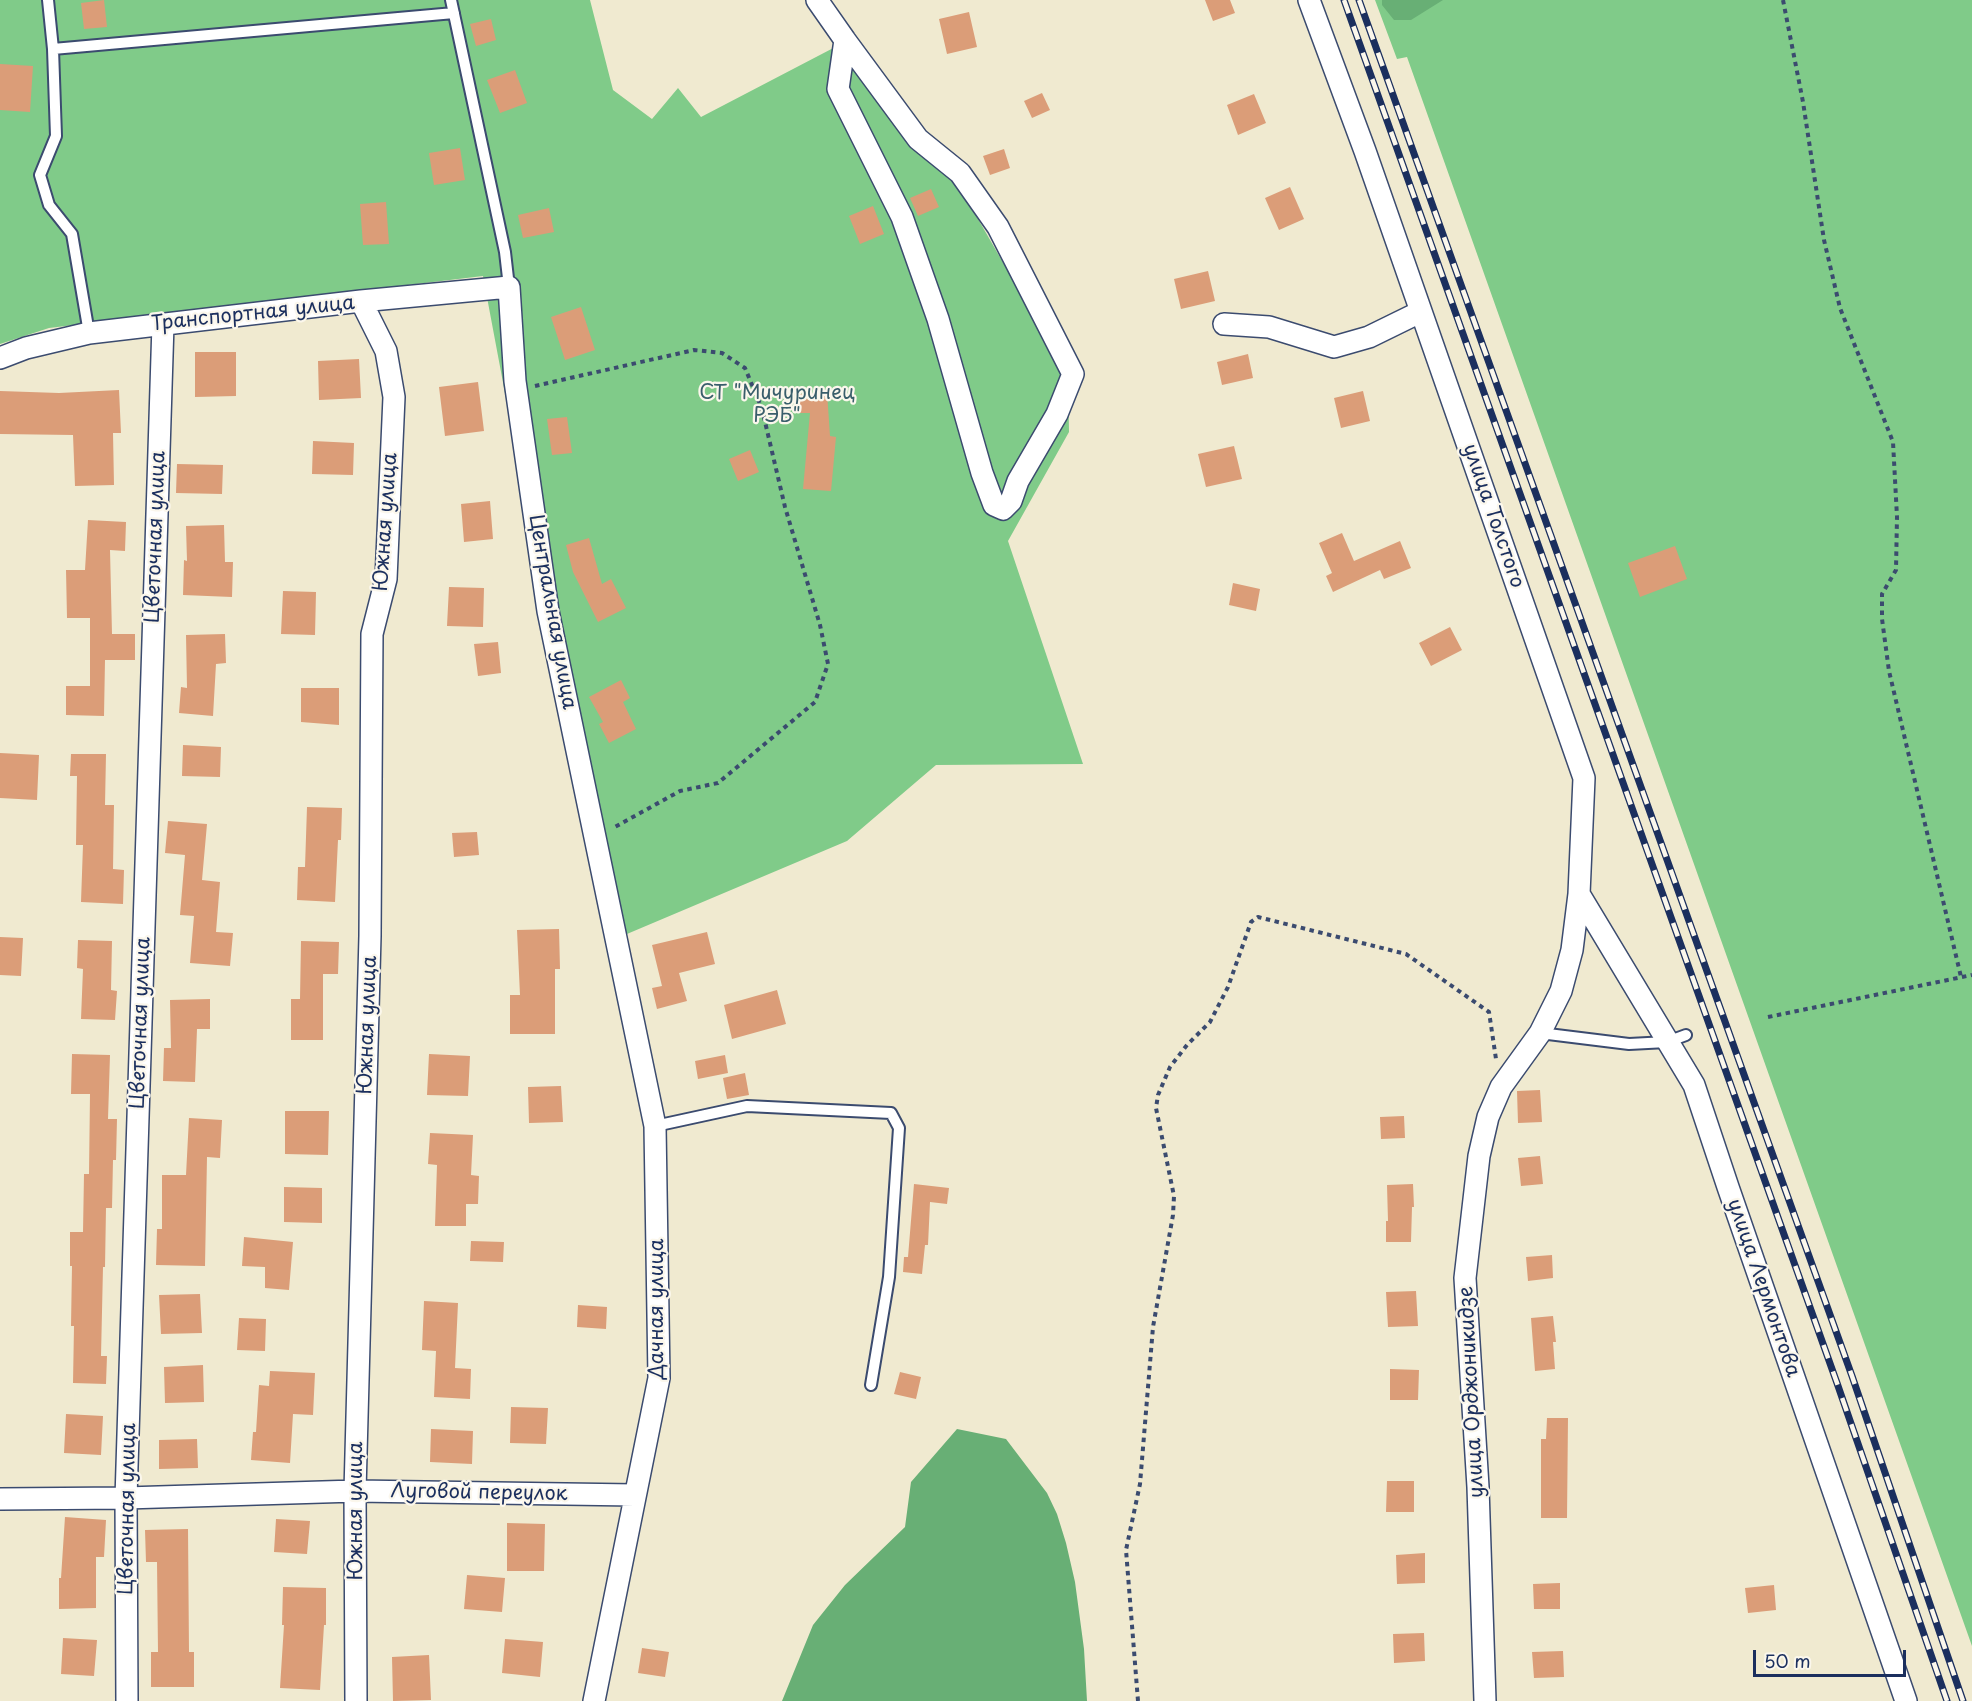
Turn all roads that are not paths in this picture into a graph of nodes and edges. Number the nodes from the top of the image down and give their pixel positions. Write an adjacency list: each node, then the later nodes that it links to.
1 (48, 0): 7 (lane)
2 (451, 0): 5 (lane)
3 (818, 0): 6 (street)
4 (1309, 0): 10 (street, улица Толстого)
5 (454, 13): 7 (lane); 8 (lane)
6 (845, 40): 6 (street)
7 (53, 49): 13 (lane)
8 (509, 287): 9 (street, Транспортная улица); 16 (street, Центральная улица)
9 (361, 302): 11 (street, Транспортная улица); 21 (street, Южная улица)
10 (1420, 312): 12 (street); 15 (street, улица Толстого)
11 (163, 324): 13 (street, Транспортная улица); 23 (street, Цветочная улица)
12 (1224, 324)
13 (89, 333): 14 (street, Транспортная улица)
14 (0, 358)
15 (1579, 894): 17 (street, улица Орджоникидзе); 18 (street, улица Лермонтова)
16 (616, 942): 19 (street, Дачная улица)
17 (1540, 1033): 18 (lane); 28 (street, улица Орджоникидзе)
18 (1677, 1039): 29 (street, улица Лермонтова)
19 (655, 1126): 20 (lane); 22 (street, Дачная улица)
20 (871, 1386)
21 (355, 1491): 22 (street, Луговой переулок); 23 (street, Луговой переулок); 26 (street, Южная улица)
22 (635, 1495): 27 (street, Дачная улица)
23 (126, 1498): 24 (street, Луговой переулок); 25 (street, Цветочная улица)
24 (0, 1499)
25 (127, 1701)
26 (356, 1701)
27 (594, 1701)
28 (1485, 1701)
29 (1906, 1701)

